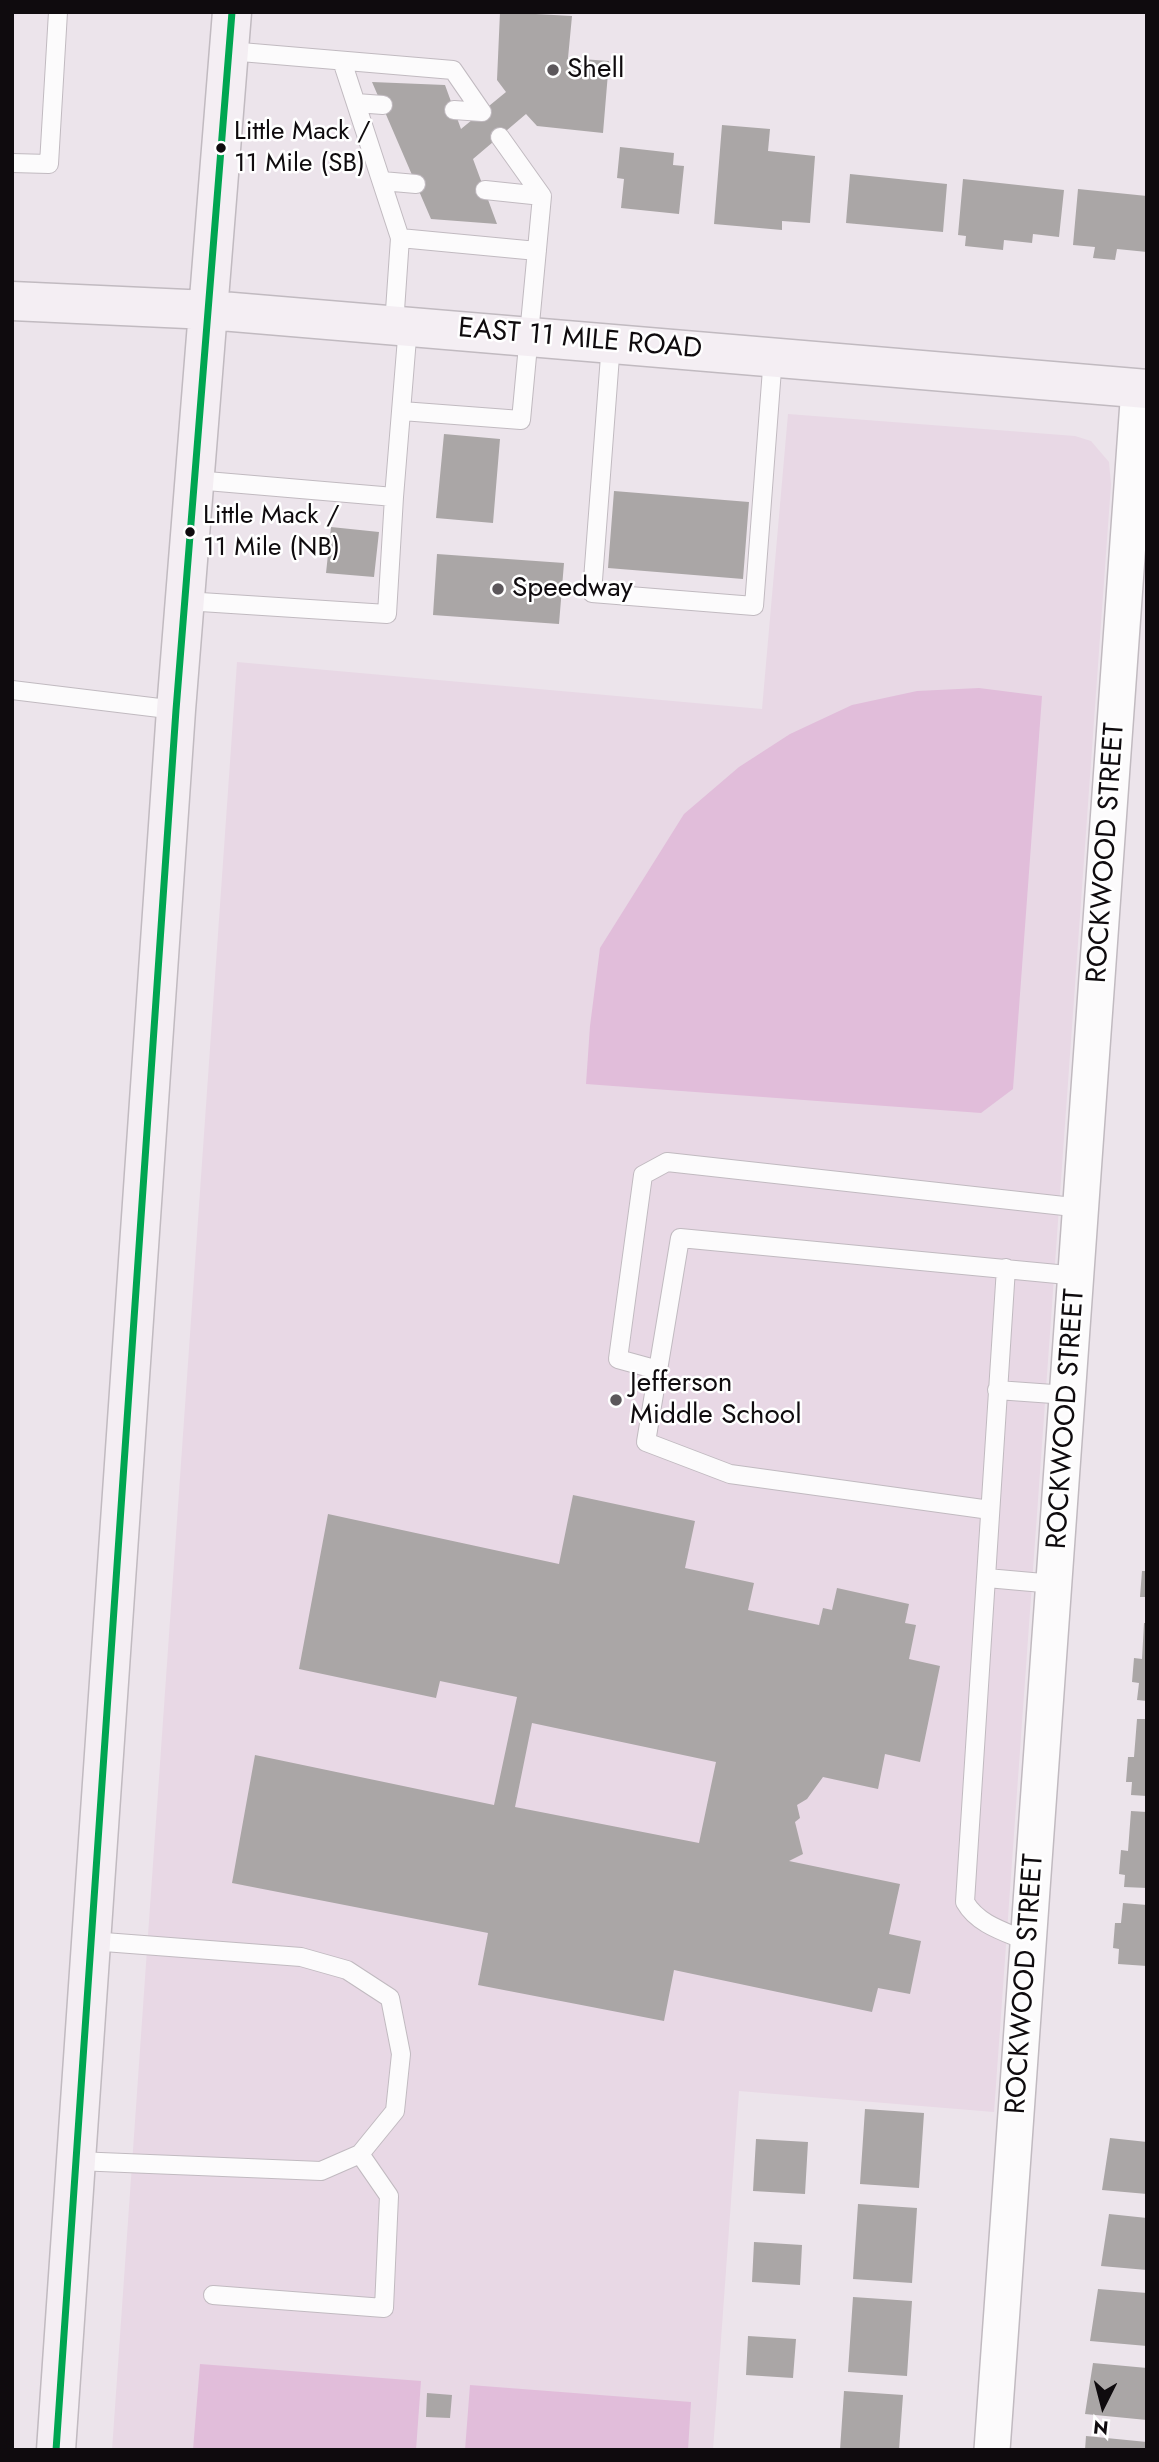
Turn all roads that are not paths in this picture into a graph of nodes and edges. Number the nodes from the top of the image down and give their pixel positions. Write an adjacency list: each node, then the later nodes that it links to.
1 (58, 12): 9 (lane)
2 (232, 12): 3 (main road)
3 (229, 51): 4 (lane); 17 (main road)
4 (342, 61): 5 (lane); 7 (lane)
5 (355, 103): 6 (lane); 10 (lane)
6 (383, 105)
7 (454, 110)
8 (500, 137): 13 (lane)
9 (12, 163)
10 (382, 181): 11 (lane); 14 (lane)
11 (416, 184)
12 (485, 190): 13 (lane)
13 (542, 196): 15 (lane)
14 (400, 238): 15 (lane); 18 (lane)
15 (537, 251): 19 (lane)
16 (12, 301): 17 (main road, EAST 11 MILE ROAD)
17 (209, 310): 18 (main road, EAST 11 MILE ROAD); 24 (main road)
18 (401, 325): 19 (main road, EAST 11 MILE ROAD); 23 (lane)
19 (530, 336): 20 (main road, EAST 11 MILE ROAD); 23 (lane)
20 (611, 343): 21 (main road, EAST 11 MILE ROAD); 21 (lane)
21 (773, 356): 22 (main road, EAST 11 MILE ROAD)
22 (1143, 388): 29 (street, ROCKWOOD STREET)
23 (402, 411): 25 (lane)
24 (195, 480): 25 (lane); 26 (main road)
25 (394, 497): 26 (lane)
26 (185, 601): 28 (main road)
27 (12, 690): 28 (lane)
28 (176, 710): 38 (main road)
29 (1082, 1208): 31 (street, ROCKWOOD STREET); 32 (lane)
30 (1006, 1268): 31 (lane); 32 (lane); 33 (lane)
31 (1078, 1276): 34 (street, ROCKWOOD STREET)
32 (658, 1370): 35 (lane)
33 (997, 1390): 34 (lane); 35 (lane)
34 (1067, 1395): 37 (street, ROCKWOOD STREET)
35 (990, 1510): 36 (lane)
36 (987, 1578): 37 (lane); 39 (lane)
37 (1055, 1584): 39 (street, ROCKWOOD STREET)
38 (91, 1941): 40 (lane); 41 (main road)
39 (1029, 1942): 44 (street, ROCKWOOD STREET)
40 (360, 2154): 41 (lane); 42 (lane)
41 (76, 2161): 43 (main road)
42 (213, 2295)
43 (56, 2450)
44 (992, 2450)

